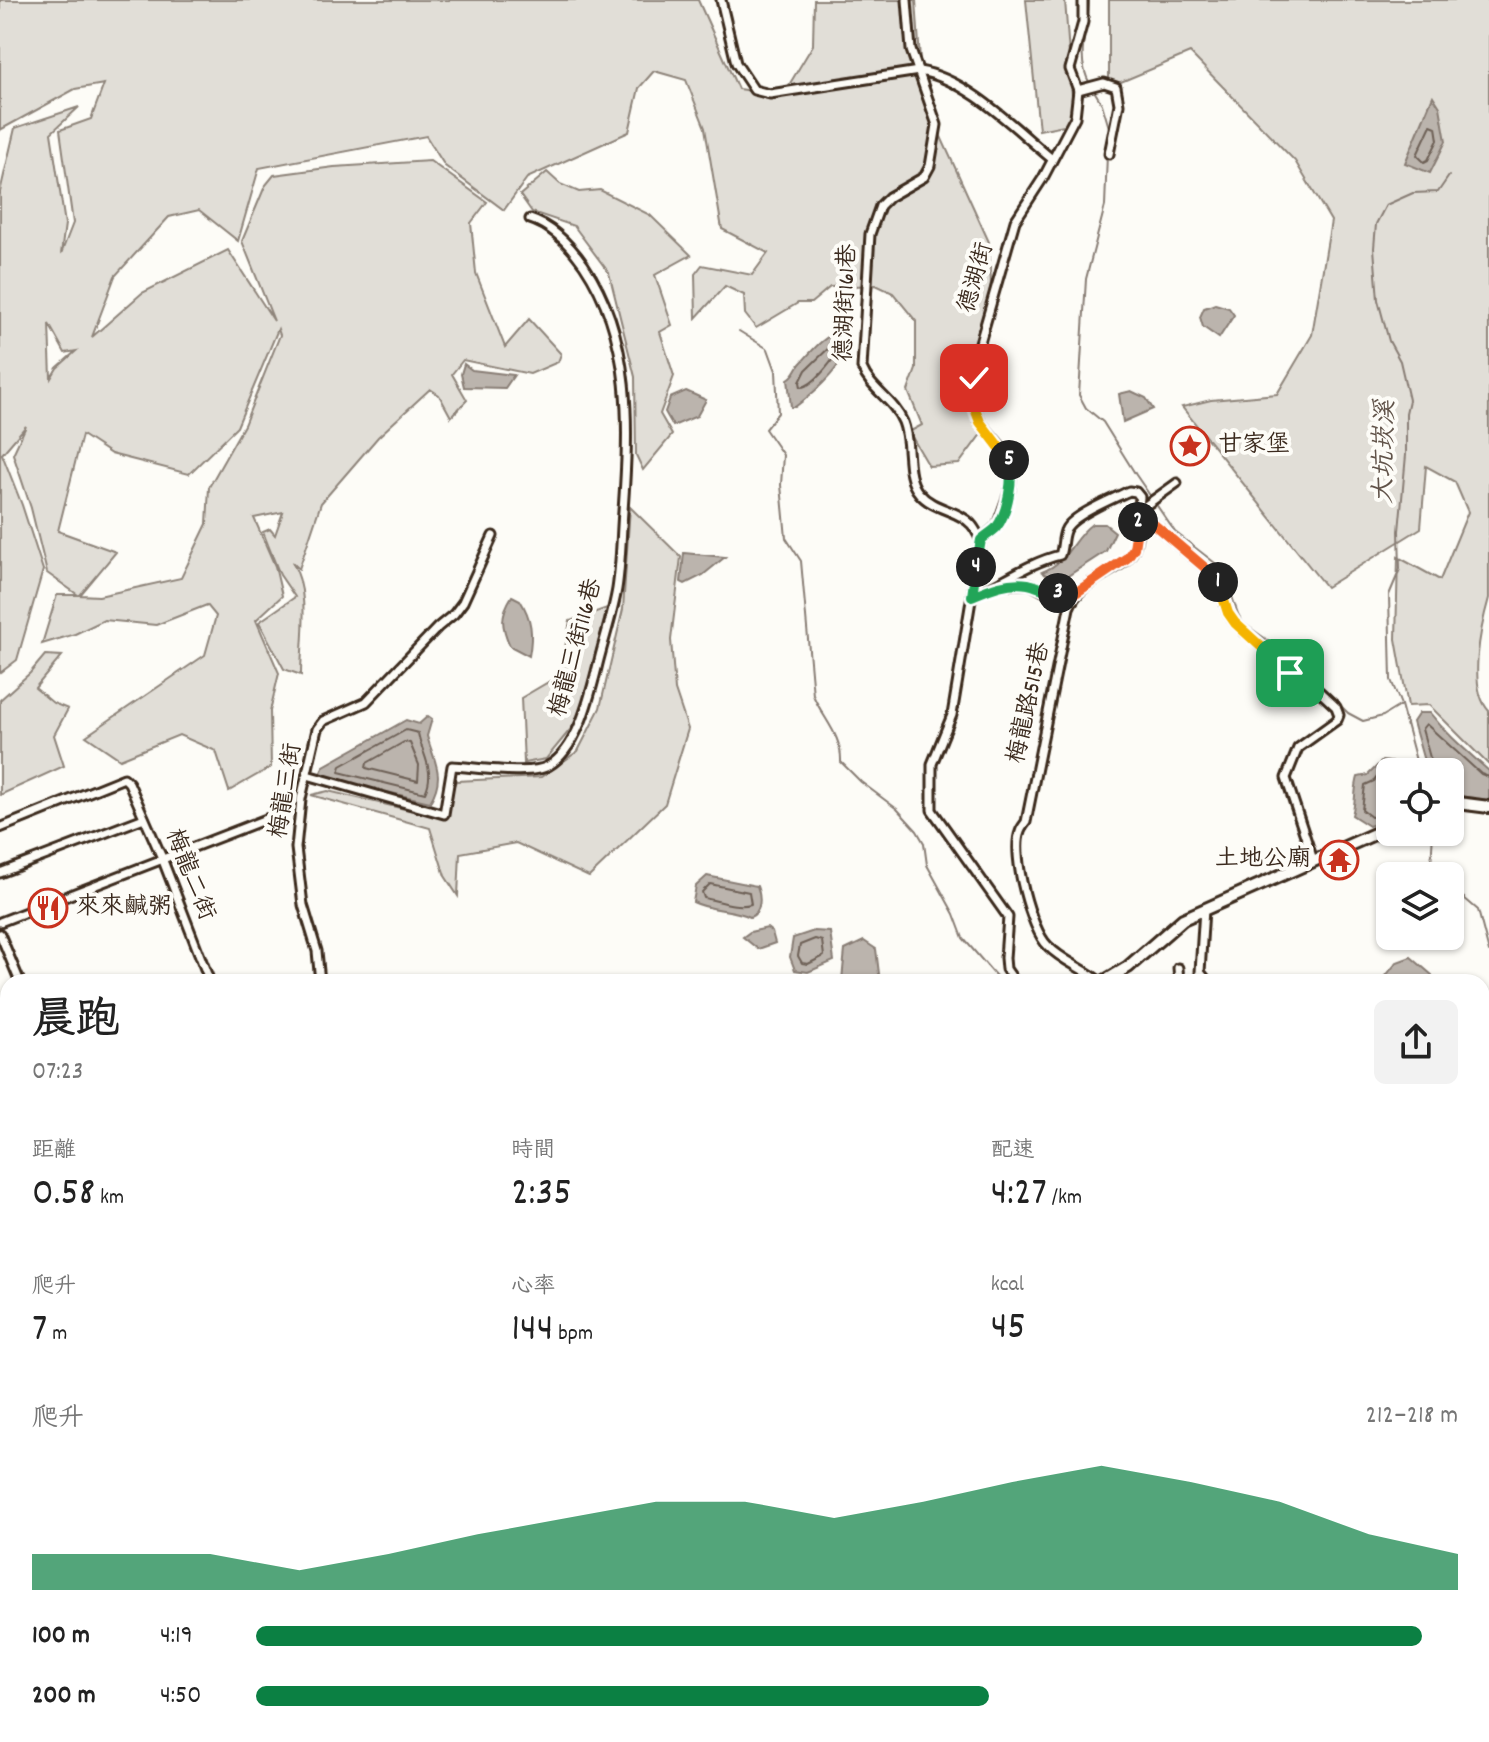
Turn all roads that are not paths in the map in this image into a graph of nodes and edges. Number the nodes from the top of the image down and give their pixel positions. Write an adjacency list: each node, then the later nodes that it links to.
1 (721, 0): 4 (street)
2 (907, 0): 4 (street, 德湖街161巷)
3 (1083, 0): 5 (street, 德湖街)
4 (919, 71): 7 (street); 12 (street, 德湖街161巷)
5 (1085, 88): 6 (street); 7 (street, 德湖街)
6 (1109, 154)
7 (1052, 159): 12 (street, 德湖街)
8 (530, 219): 16 (street, 梅龍三街116巷)
9 (1177, 483): 10 (street)
10 (1138, 511): 13 (street); 14 (street); 24 (street)
11 (493, 536): 16 (street, 梅龍三街)
12 (981, 540): 15 (street, 德湖街)
13 (1001, 584): 14 (street); 15 (street)
14 (1074, 594): 34 (street, 梅龍路515巷)
15 (972, 596): 33 (street, 德湖街)
16 (307, 775): 32 (street, 梅龍三街)
17 (1464, 804): 18 (street)
18 (1489, 807)
19 (279, 814): 23 (street)
20 (144, 818): 21 (street, 梅龍二街); 23 (street, 梅龍二街); 25 (street)
21 (0, 828)
22 (1376, 833): 24 (street)
23 (162, 858): 27 (street); 31 (street, 梅龍二街)
24 (1313, 860): 26 (street)
25 (0, 873)
26 (1204, 909): 35 (street); 37 (street)
27 (0, 922)
28 (0, 934): 30 (street)
29 (1178, 968): 36 (street)
30 (17, 974)
31 (207, 974)
32 (319, 974)
33 (1009, 974)
34 (1091, 974)
35 (1115, 974)
36 (1178, 974)
37 (1202, 974)

